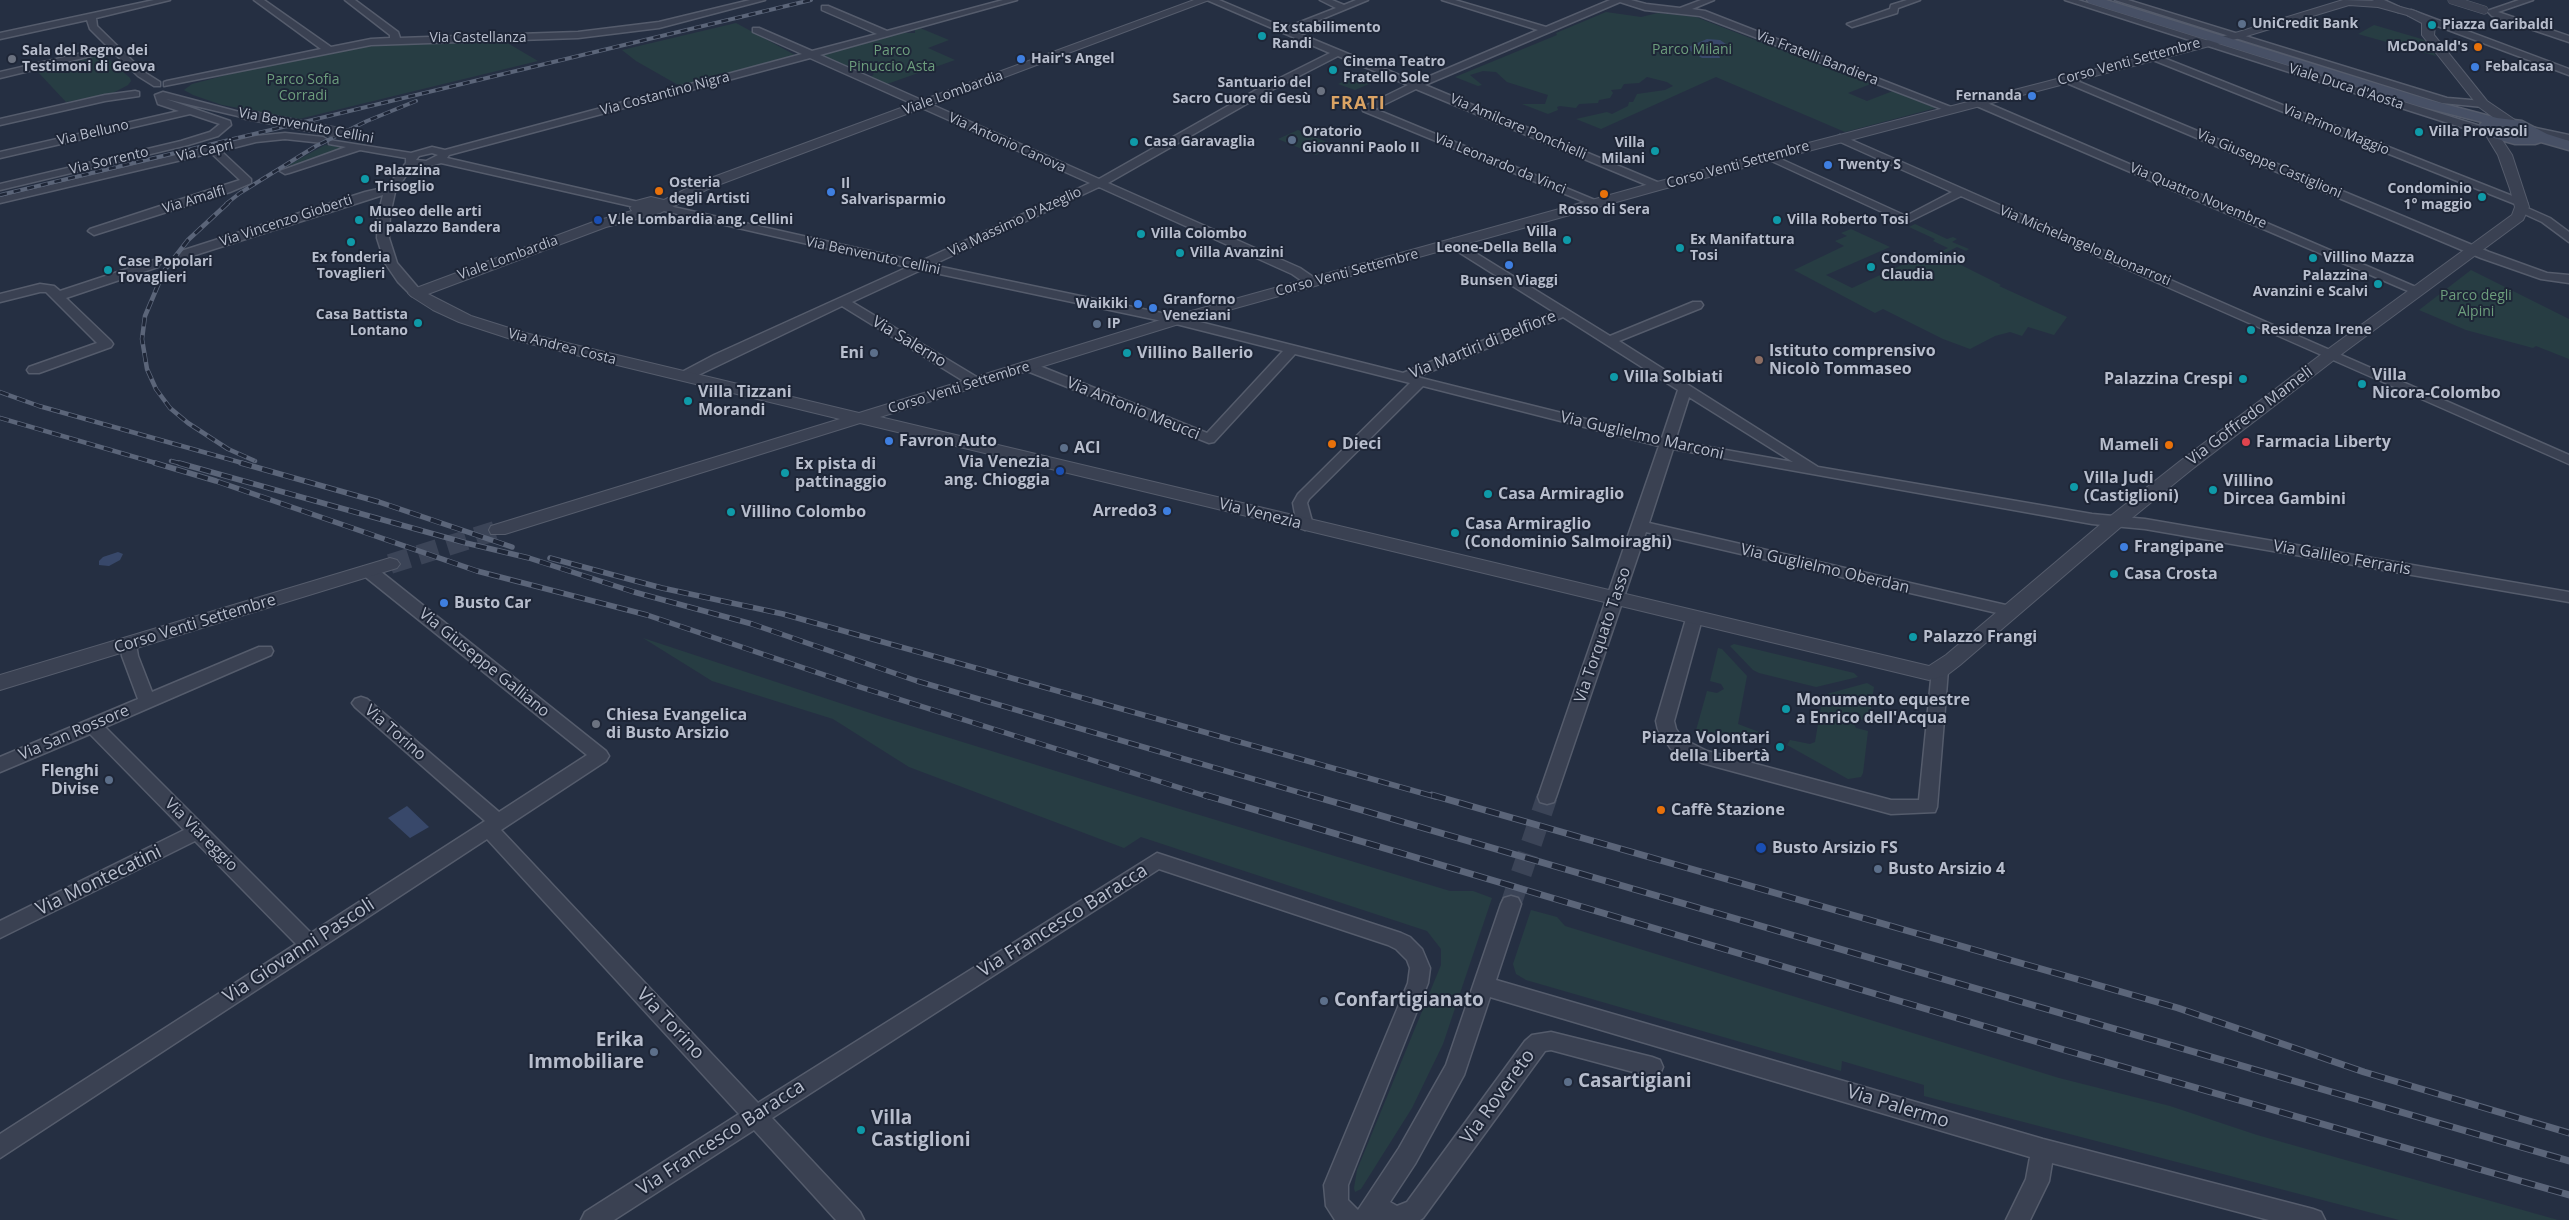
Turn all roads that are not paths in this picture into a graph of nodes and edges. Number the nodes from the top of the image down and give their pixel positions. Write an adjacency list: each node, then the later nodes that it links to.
1 (108, 0): 27 (street)
2 (166, 0): 27 (street)
3 (258, 0): 44 (street)
4 (349, 0): 39 (street)
5 (761, 0): 39 (street, Via Castellanza)
6 (1013, 0): 34 (street, Via Costantino Nigra)
7 (1204, 0): 59 (street, Viale Lombardia)
8 (1211, 0): 33 (street, Via Amilcare Ponchielli)
9 (1324, 0): 24 (street)
10 (1364, 0): 24 (street)
11 (1446, 0): 32 (street)
12 (1618, 0): 32 (street)
13 (1622, 0): 25 (street, Via Fratelli Bandiera)
14 (1710, 0): 25 (street)
15 (1916, 0): 30 (street)
16 (2069, 0): 41 (street, Viale Duca d'Aosta)
17 (2093, 0): 38 (main road, Viale Duca d'Aosta)
18 (2118, 0): 36 (street, Viale Duca d'Aosta)
19 (2376, 0): 28 (street)
20 (2452, 0): 26 (street)
21 (2529, 0): 26 (street)
22 (2350, 1): 28 (street, Corso Venti Settembre); 36 (street, Corso Venti Settembre)
23 (825, 8): 34 (street)
24 (1344, 8): 33 (street)
25 (1682, 10): 60 (street, Via Fratelli Bandiera)
26 (2488, 10): 37 (street)
27 (111, 12): 29 (street)
28 (2406, 12): 40 (street); 42 (street)
29 (91, 16): 35 (street); 43 (street)
30 (1852, 24)
31 (756, 30): 46 (street, Via Antonio Canova)
32 (1546, 30): 53 (street)
33 (1285, 31): 45 (street, Via Amilcare Ponchielli)
34 (886, 34): 46 (street, Via Costantino Nigra)
35 (0, 36)
36 (2236, 36): 38 (street, Corso Venti Settembre); 58 (street, Viale Duca d'Aosta)
37 (2567, 37)
38 (2220, 39): 41 (street, Corso Venti Settembre); 64 (main road, Viale Duca d'Aosta)
39 (395, 40): 44 (street, Via Castellanza)
40 (2481, 40): 42 (street); 48 (street)
41 (2205, 42): 47 (street, Corso Venti Settembre); 64 (street, Viale Duca d'Aosta)
42 (2434, 43): 58 (street)
43 (114, 48): 49 (street); 50 (street)
44 (328, 50): 52 (street, Via Castellanza)
45 (1338, 53): 53 (street, Via Amilcare Ponchielli); 79 (street, Via Massimo D'Azeglio)
46 (808, 55): 59 (street, Via Antonio Canova); 75 (street, Via Costantino Nigra)
47 (2151, 56): 51 (street, Corso Venti Settembre); 86 (street, Via Primo Maggio)
48 (2566, 68)
49 (142, 74): 52 (street); 54 (street)
50 (0, 75)
51 (2065, 79): 57 (street, Corso Venti Settembre); 91 (street, Via Giuseppe Castiglioni)
52 (169, 86): 54 (street); 54 (street); 56 (street, Via Benvenuto Cellini)
53 (1417, 86): 63 (street); 80 (street, Via Amilcare Ponchielli)
54 (146, 93): 55 (street); 56 (street, Via Benvenuto Cellini); 61 (street, Via Sorrento)
55 (105, 98): 62 (street)
56 (185, 98): 68 (street, Via Benvenuto Cellini, bridge)
57 (1976, 102): 60 (street, Corso Venti Settembre); 97 (street, Via Quattro Novembre)
58 (2483, 104): 64 (street)
59 (921, 105): 79 (street, Via Antonio Canova); 87 (street, Viale Lombardia)
60 (1951, 109): 66 (street, Corso Venti Settembre)
61 (187, 112): 73 (street, Via Belluno); 81 (street, Via Sorrento)
62 (0, 122)
63 (1404, 125): 85 (street, Via Leonardo da Vinci)
64 (2494, 127): 65 (main road); 65 (main road); 74 (street)
65 (2529, 136): 67 (street); 69 (main road); 72 (main road); 74 (street)
66 (1840, 138): 76 (street, Corso Venti Settembre); 83 (street, Via Michelangelo Buonarroti)
67 (2569, 138)
68 (358, 141): 70 (street, Via Capri); 71 (street, Via Benvenuto Cellini); 77 (street, Via Capri); 78 (street)
69 (2569, 146)
70 (213, 149): 84 (street, Via Capri); 88 (street, Via Amalfi)
71 (427, 150): 75 (street, Via Benvenuto Cellini); 77 (street)
72 (2569, 152)
73 (0, 155)
74 (2505, 155): 86 (street)
75 (442, 156): 77 (street, Via Costantino Nigra); 87 (street, Via Benvenuto Cellini)
76 (1768, 157): 80 (street, Corso Venti Settembre); 83 (street)
77 (412, 160): 82 (street, Via Andrea Costa)
78 (285, 171)
79 (1098, 184): 94 (street, Via Massimo D'Azeglio); 96 (street, Via Antonio Canova)
80 (1658, 186): 85 (street, Corso Venti Settembre)
81 (0, 187)
82 (391, 190): 92 (street, Via Vincenzo Gioberti); 98 (street, Via Andrea Costa)
83 (1960, 192): 107 (street, Via Michelangelo Buonarroti)
84 (0, 200)
85 (1596, 204): 90 (street, Corso Venti Settembre)
86 (2522, 206): 89 (street, Via Primo Maggio); 91 (street, Via Goffredo Mameli)
87 (649, 207): 94 (street, Via Benvenuto Cellini); 98 (street, Viale Lombardia)
88 (94, 231)
89 (2569, 238)
90 (1453, 244): 96 (street, Corso Venti Settembre); 103 (street)
91 (2474, 250): 95 (street, Via Giuseppe Castiglioni); 97 (street, Via Goffredo Mameli)
92 (182, 255)
93 (154, 264): 99 (street)
94 (919, 266): 101 (street, Via Massimo D'Azeglio); 104 (street, Via Benvenuto Cellini)
95 (2569, 279)
96 (1312, 282): 104 (street, Corso Venti Settembre)
97 (2419, 291): 107 (street, Via Goffredo Mameli)
98 (416, 293): 110 (street, Via Andrea Costa)
99 (58, 296): 100 (street); 109 (street)
100 (0, 298)
101 (843, 302): 110 (street, Via Massimo D'Azeglio); 112 (street, Via Salerno)
102 (1697, 305): 105 (street)
103 (1563, 313): 105 (street); 111 (street, Via Martiri di Belfiore)
104 (1176, 320): 106 (street, Via Guglielmo Marconi); 108 (street, Corso Venti Settembre)
105 (1608, 341): 114 (street)
106 (1292, 349): 108 (street, Via Antonio Meucci); 111 (street, Via Guglielmo Marconi)
107 (2331, 354): 118 (street, Via Michelangelo Buonarroti); 121 (street, Via Goffredo Mameli)
108 (1028, 366): 112 (street, Corso Venti Settembre)
109 (34, 370)
110 (685, 376): 115 (street, Via Andrea Costa)
111 (1402, 378): 113 (street, Via Guglielmo Marconi)
112 (975, 382): 115 (street, Corso Venti Settembre)
113 (1418, 382): 116 (street, Via Guglielmo Marconi); 122 (street, Via Martiri di Belfiore)
114 (1685, 388): 116 (street, Via Torquato Tasso); 117 (street)
115 (861, 419): 122 (street, Via Venezia); 124 (street, Corso Venti Settembre)
116 (1666, 444): 119 (street, Via Guglielmo Marconi); 123 (street, Via Torquato Tasso)
117 (1788, 453): 119 (street); 120 (street)
118 (2569, 460)
119 (1753, 461): 120 (street, Via Guglielmo Marconi)
120 (1821, 473): 121 (street, Via Guglielmo Marconi)
121 (2115, 522): 127 (street, Via Galileo Ferraris); 129 (street, Via Goffredo Mameli)
122 (1305, 525): 128 (street, Via Venezia)
123 (1639, 526): 128 (street, Via Torquato Tasso); 129 (street, Via Guglielmo Oberdan)
124 (498, 530)
125 (390, 564): 126 (street, Corso Venti Settembre)
126 (369, 570): 131 (street, Corso Venti Settembre); 138 (street, Via Giuseppe Galliano)
127 (2569, 597)
128 (1614, 599): 130 (street, Via Venezia); 140 (street, Via Torquato Tasso)
129 (2010, 612): 133 (street, Via Goffredo Mameli)
130 (1694, 619): 133 (street); 133 (street)
131 (128, 644): 134 (street, Corso Venti Settembre); 135 (street, Via San Rossore)
132 (265, 651): 135 (street, Via San Rossore)
133 (1940, 670)
134 (0, 684)
135 (148, 701): 137 (street, Via San Rossore)
136 (361, 702): 141 (street, Via Torino)
137 (92, 725): 139 (street, Via San Rossore); 142 (street, Via Viareggio)
138 (600, 756): 141 (street, Via Giovanni Pascoli)
139 (0, 764)
140 (1547, 797)
141 (493, 825): 145 (street, Via Giovanni Pascoli); 148 (street, Via Torino)
142 (198, 832): 144 (street, Via Montecatini); 145 (street, Via Viareggio)
143 (1512, 904): 146 (street)
144 (0, 930)
145 (309, 944): 149 (street, Via Giovanni Pascoli)
146 (1485, 986): 150 (street, Via Palermo); 151 (street)
147 (1652, 1067): 151 (street, Via Rovereto)
148 (756, 1116): 152 (street, Via Francesco Baracca); 153 (street, Via Torino); 154 (street, Via Francesco Baracca)
149 (0, 1147)
150 (2043, 1150): 155 (street); 156 (street, Via Palermo)
151 (1370, 1214)
152 (596, 1219)
153 (852, 1220)
154 (1351, 1220)
155 (2018, 1220)
156 (2313, 1220)

